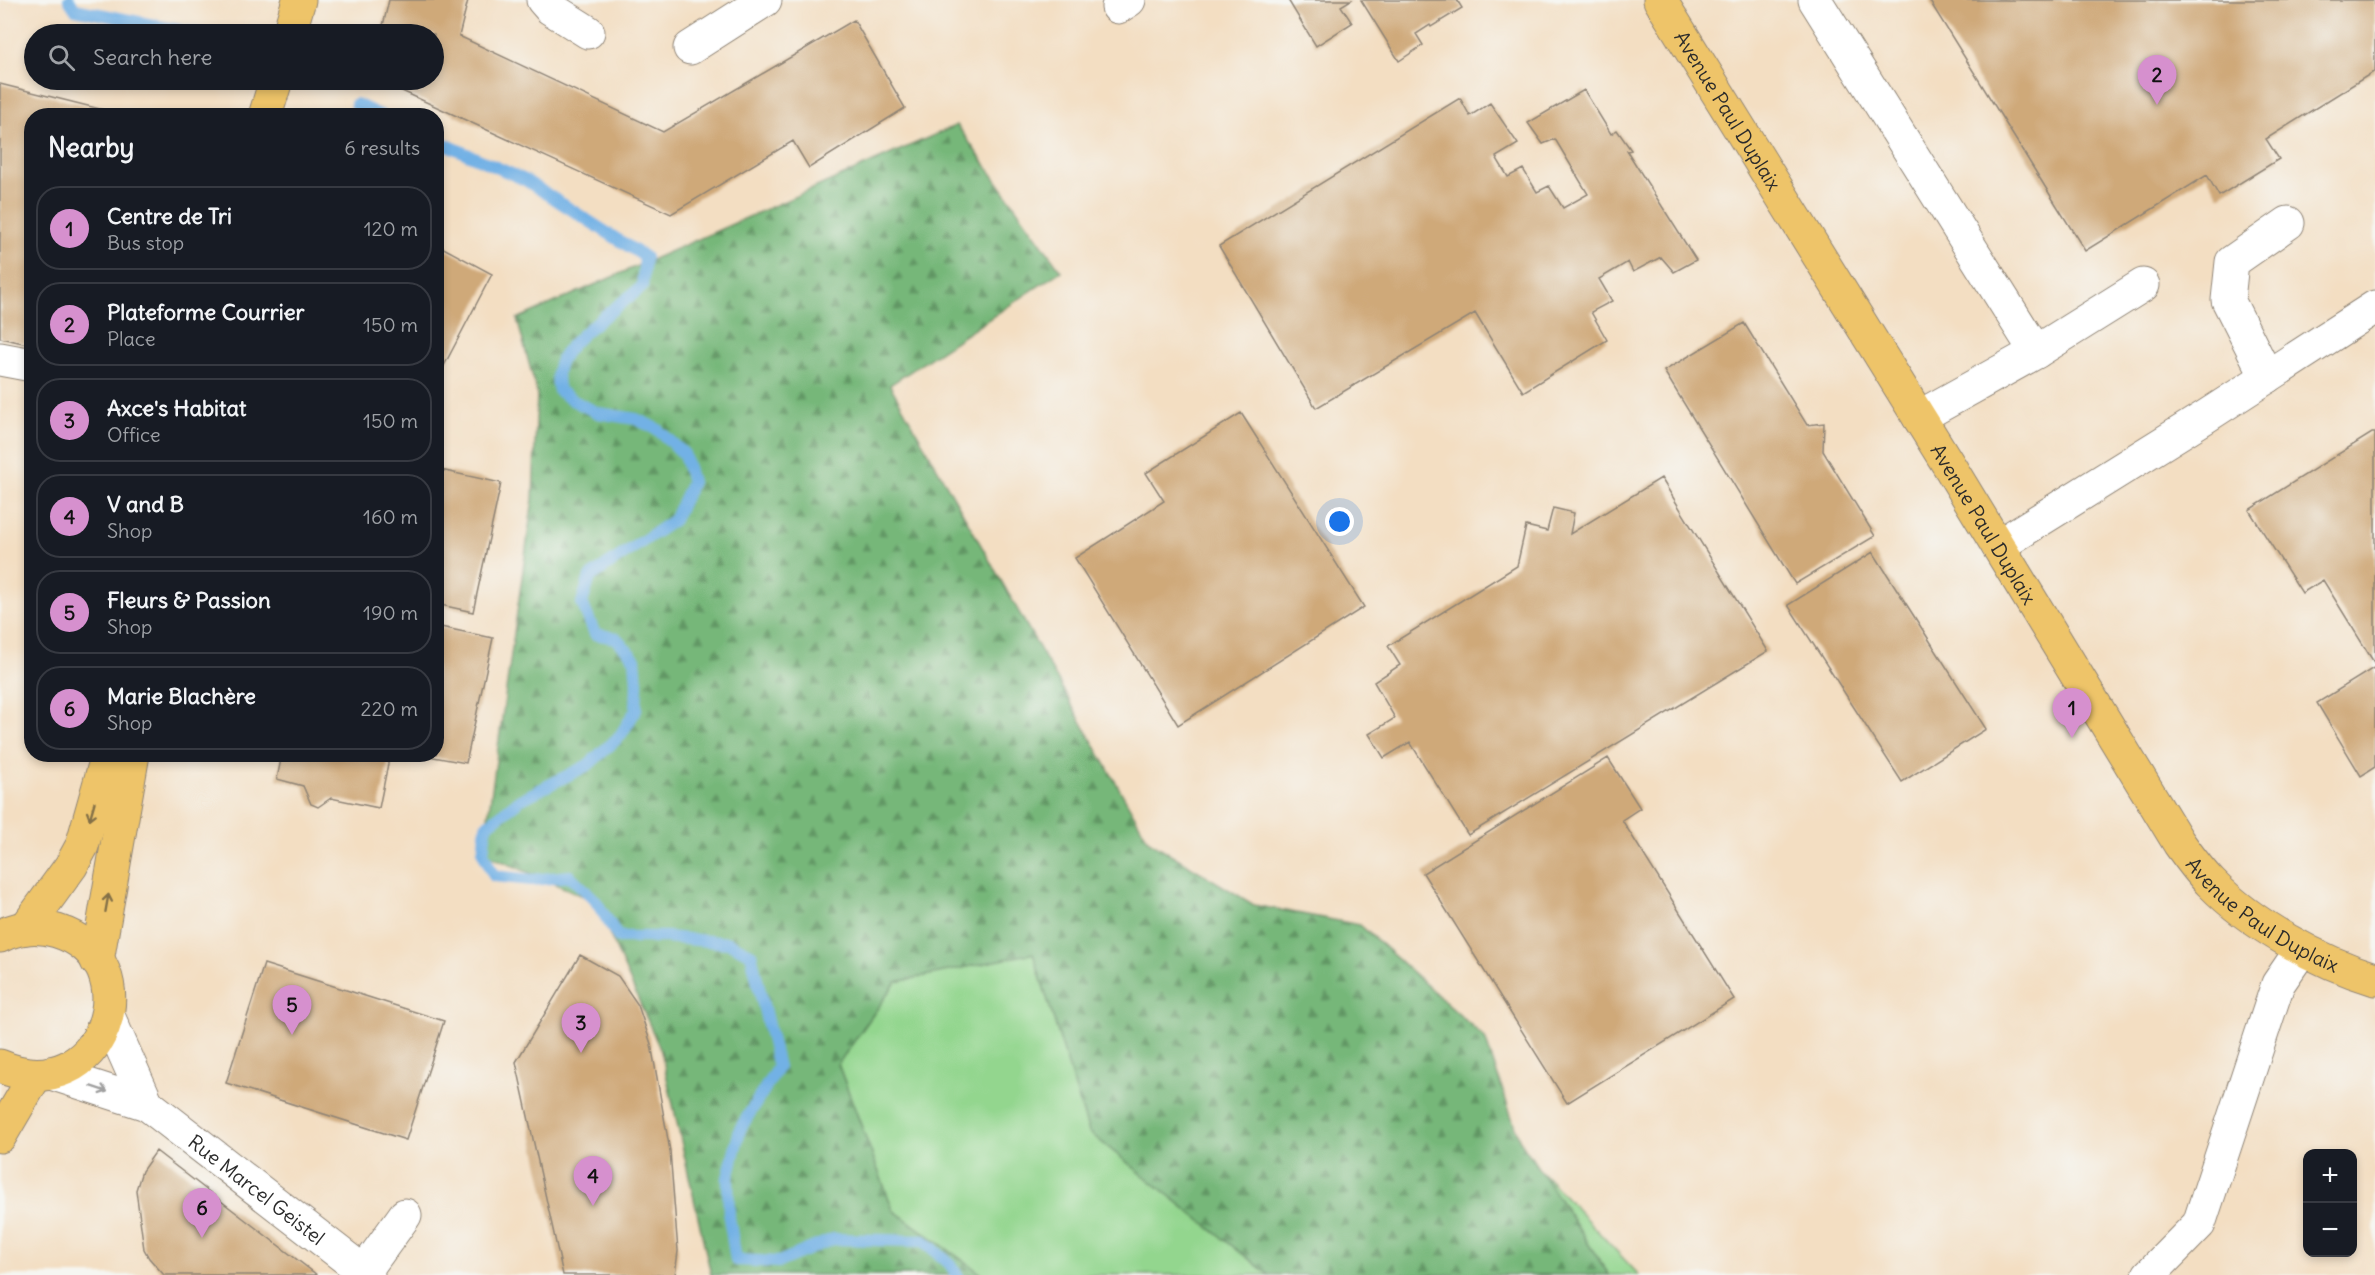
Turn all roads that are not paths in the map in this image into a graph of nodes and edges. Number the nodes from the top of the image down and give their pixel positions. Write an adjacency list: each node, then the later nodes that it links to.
1 (299, 0): 6 (main road)
2 (543, 0): 7 (street)
3 (765, 0): 8 (street)
4 (1660, 0): 18 (main road, Avenue Paul Duplaix)
5 (1815, 0): 14 (street)
6 (292, 24)
7 (588, 32)
8 (690, 48)
9 (273, 90): 10 (main road)
10 (268, 108)
11 (2288, 223): 17 (street)
12 (2143, 285): 14 (street)
13 (2375, 307): 17 (street)
14 (2036, 352): 18 (street)
15 (0, 359): 16 (street)
16 (24, 364)
17 (2267, 377): 19 (street)
18 (1919, 417): 19 (main road, Avenue Paul Duplaix)
19 (1998, 546): 23 (main road, Avenue Paul Duplaix)
20 (106, 762): 22 (main road, one-way to 22)
21 (132, 762): 24 (main road, one-way to 21)
22 (13, 932): 24 (main road)
23 (2302, 949): 25 (main road, Avenue Paul Duplaix); 33 (street)
24 (97, 961): 26 (main road)
25 (2375, 979)
26 (108, 1016): 28 (main road); 29 (street, Rue Marcel Geistel)
27 (0, 1066): 28 (main road)
28 (43, 1074): 29 (street, Rue Marcel Geistel, one-way to 29); 30 (main road)
29 (147, 1104): 32 (street, Rue Marcel Geistel)
30 (0, 1136)
31 (405, 1215): 32 (street)
32 (366, 1273)
33 (2149, 1275)

